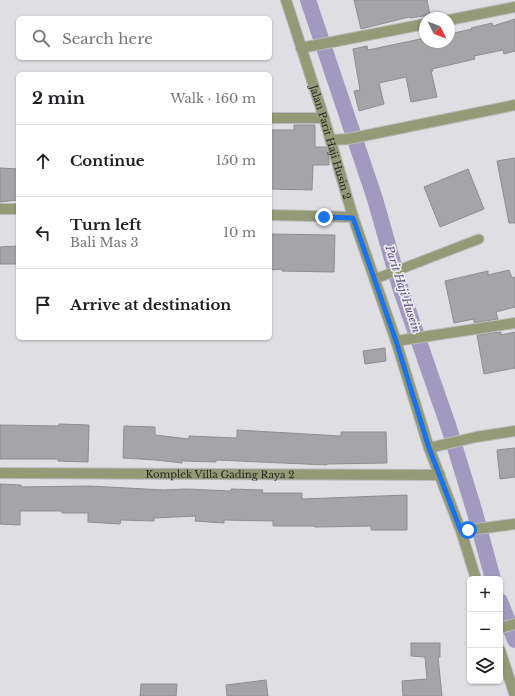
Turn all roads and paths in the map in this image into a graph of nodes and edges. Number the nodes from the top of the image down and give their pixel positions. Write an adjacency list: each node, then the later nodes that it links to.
1 (286, 0): 5 (street, Jalan Parit Haji Husin 2)
2 (515, 7): 3 (street)
3 (455, 19)
4 (419, 25): 5 (street)
5 (301, 48): 8 (street, Jalan Parit Haji Husin 2)
6 (515, 106): 9 (street)
7 (272, 118): 8 (street)
8 (324, 118): 9 (street, Jalan Parit Haji Husin 2)
9 (331, 140): 13 (street, Jalan Parit Haji Husin 2)
10 (0, 208): 11 (street)
11 (16, 209)
12 (272, 215): 13 (street)
13 (353, 218): 15 (street, Jalan Parit Haji Husin 2)
14 (479, 239): 15 (lane)
15 (375, 279): 17 (street, Jalan Parit Haji Husin 2)
16 (515, 323): 17 (street)
17 (400, 341): 19 (street, Jalan Parit Haji Husin 2)
18 (515, 431): 19 (street)
19 (432, 448): 21 (street, Jalan Parit Haji Husin 2)
20 (0, 473): 21 (street, Komplek Villa Gading Raya 2)
21 (440, 475): 23 (street, Jalan Parit Haji Husin 2)
22 (515, 524): 23 (street)
23 (464, 531): 24 (street, Jalan Parit Haji Husin 2)
24 (475, 576)
25 (515, 624): 26 (street)
26 (503, 627)
27 (503, 659): 28 (street)
28 (515, 696)

